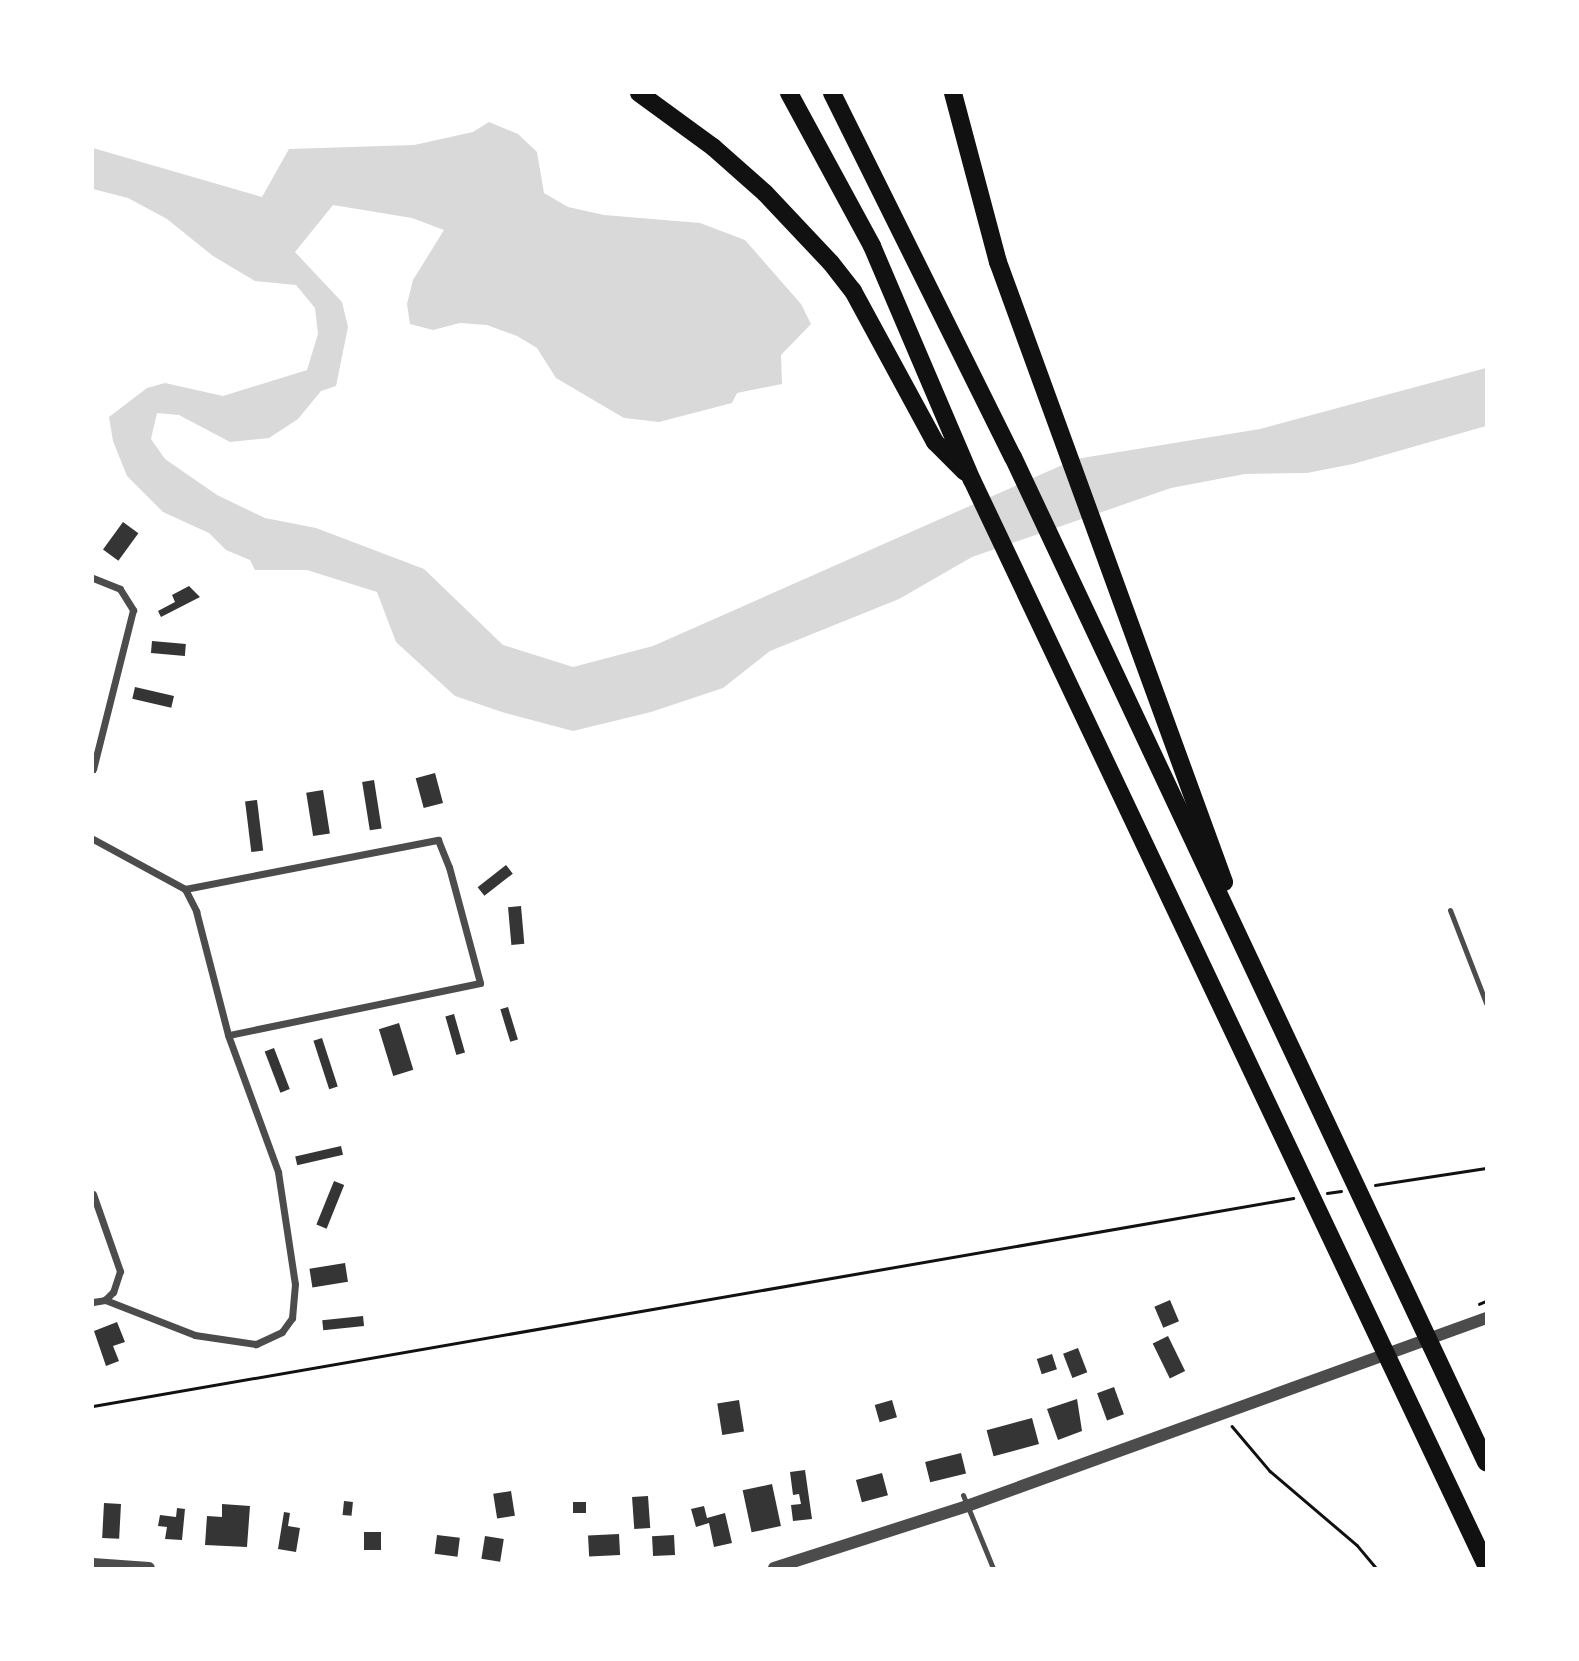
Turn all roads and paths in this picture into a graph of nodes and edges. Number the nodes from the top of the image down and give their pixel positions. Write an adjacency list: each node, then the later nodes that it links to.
1 (639, 93): 5 (highway)
2 (789, 93): 5 (highway)
3 (832, 93): 11 (highway)
4 (953, 93): 11 (highway)
5 (972, 480): 27 (highway)
6 (93, 578): 7 (street)
7 (93, 769)
8 (93, 839): 9 (street)
9 (185, 889): 13 (street); 13 (street)
10 (1450, 910): 12 (lane)
11 (1266, 998): 28 (highway)
12 (1486, 1003)
13 (228, 1035): 20 (street)
14 (1486, 1168): 15 (path)
15 (1363, 1187)
16 (1349, 1190): 18 (path)
17 (93, 1194): 20 (street)
18 (1322, 1194)
19 (1295, 1198): 25 (path)
20 (105, 1300): 22 (street)
21 (1486, 1301): 23 (path)
22 (93, 1302)
23 (1479, 1304)
24 (1486, 1318): 26 (street)
25 (93, 1406)
26 (1224, 1414): 29 (street); 35 (path)
27 (1429, 1444): 31 (highway); 36 (highway)
28 (1486, 1462)
29 (965, 1500): 33 (street); 34 (lane)
30 (93, 1564): 32 (street)
31 (1486, 1565)
32 (149, 1568)
33 (774, 1568)
34 (993, 1568)
35 (1376, 1568)
36 (1474, 1568)

